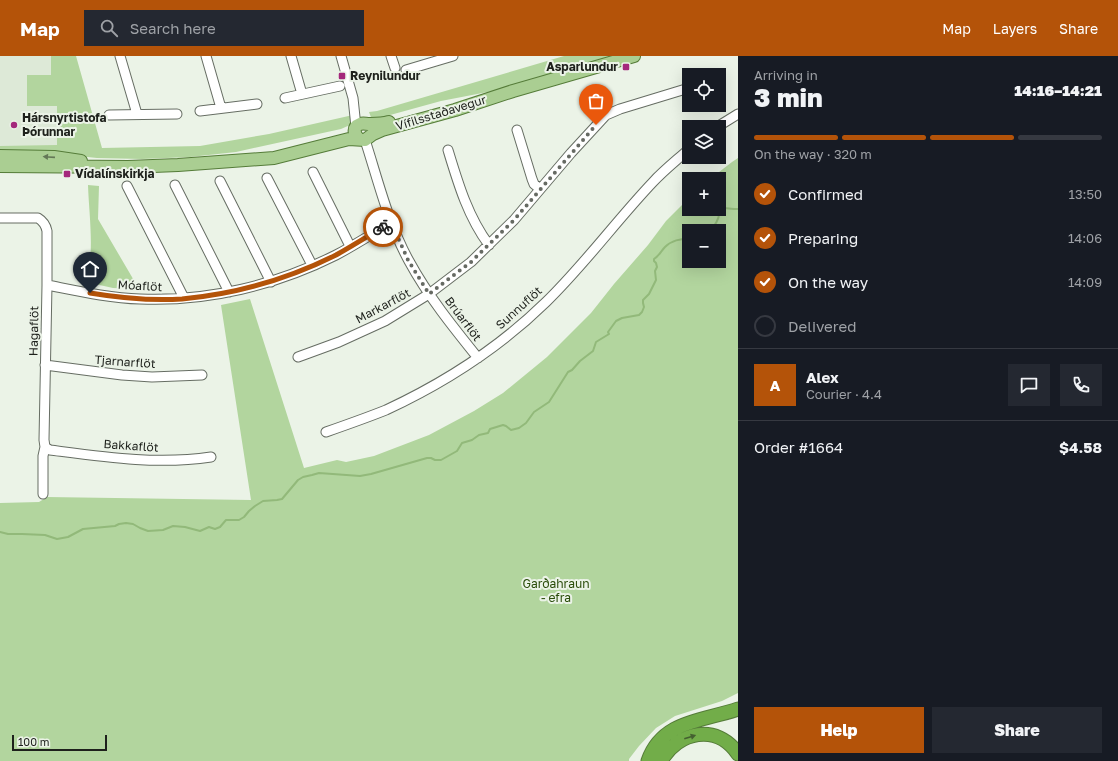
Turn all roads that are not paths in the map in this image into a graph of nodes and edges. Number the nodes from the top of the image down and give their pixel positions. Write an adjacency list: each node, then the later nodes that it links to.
1 (120, 56): 17 (street)
2 (206, 56): 15 (street)
3 (291, 56): 12 (street)
4 (341, 56): 23 (street, Brúarflöt)
5 (391, 56): 8 (street)
6 (453, 56): 9 (street)
7 (634, 56): 23 (main road, Vífilsstaðavegur)
8 (395, 68)
9 (406, 70)
10 (340, 86): 12 (street)
11 (682, 90): 34 (street, Markarflöt)
12 (302, 94): 13 (street)
13 (285, 98)
14 (257, 104): 15 (street)
15 (221, 108): 16 (street)
16 (200, 111)
17 (137, 114): 18 (street); 20 (street)
18 (177, 114)
19 (738, 114): 21 (street)
20 (109, 115)
21 (726, 121)
22 (517, 130): 34 (street)
23 (362, 131): 28 (main road, Vífilsstaðavegur); 36 (street, Brúarflöt)
24 (448, 150): 37 (street)
25 (682, 155): 46 (street, Sunnuflöt)
26 (0, 156): 28 (main road, Vífilsstaðavegur, one-way to 26)
27 (0, 166): 28 (main road, Vífilsstaðavegur)
28 (115, 167)
29 (313, 172): 38 (street)
30 (267, 178): 39 (street)
31 (220, 181): 40 (street)
32 (175, 185): 42 (street)
33 (127, 186): 44 (street, Móaflöt)
34 (540, 189): 37 (street, Markarflöt)
35 (0, 218): 41 (street, Hagaflöt)
36 (391, 222): 38 (street, Móaflöt); 43 (street, Brúarflöt)
37 (489, 245): 43 (street, Markarflöt)
38 (350, 246): 39 (street, Móaflöt)
39 (312, 265): 40 (street, Móaflöt)
40 (271, 282): 42 (street, Móaflöt)
41 (47, 285): 44 (street, Móaflöt); 47 (street, Hagaflöt)
42 (229, 292): 44 (street, Móaflöt)
43 (429, 294): 45 (street, Markarflöt); 46 (street, Brúarflöt)
44 (184, 298)
45 (298, 357)
46 (478, 358): 49 (street, Sunnuflöt)
47 (45, 365): 48 (street, Tjarnarflöt); 50 (street, Hagaflöt)
48 (202, 375)
49 (326, 432)
50 (48, 448): 51 (street, Bakkaflöt); 52 (street, Hagaflöt)
51 (211, 457)
52 (43, 494)
53 (738, 709): 55 (highway)
54 (738, 754): 56 (highway, one-way to 54)
55 (648, 761)
56 (661, 761)

